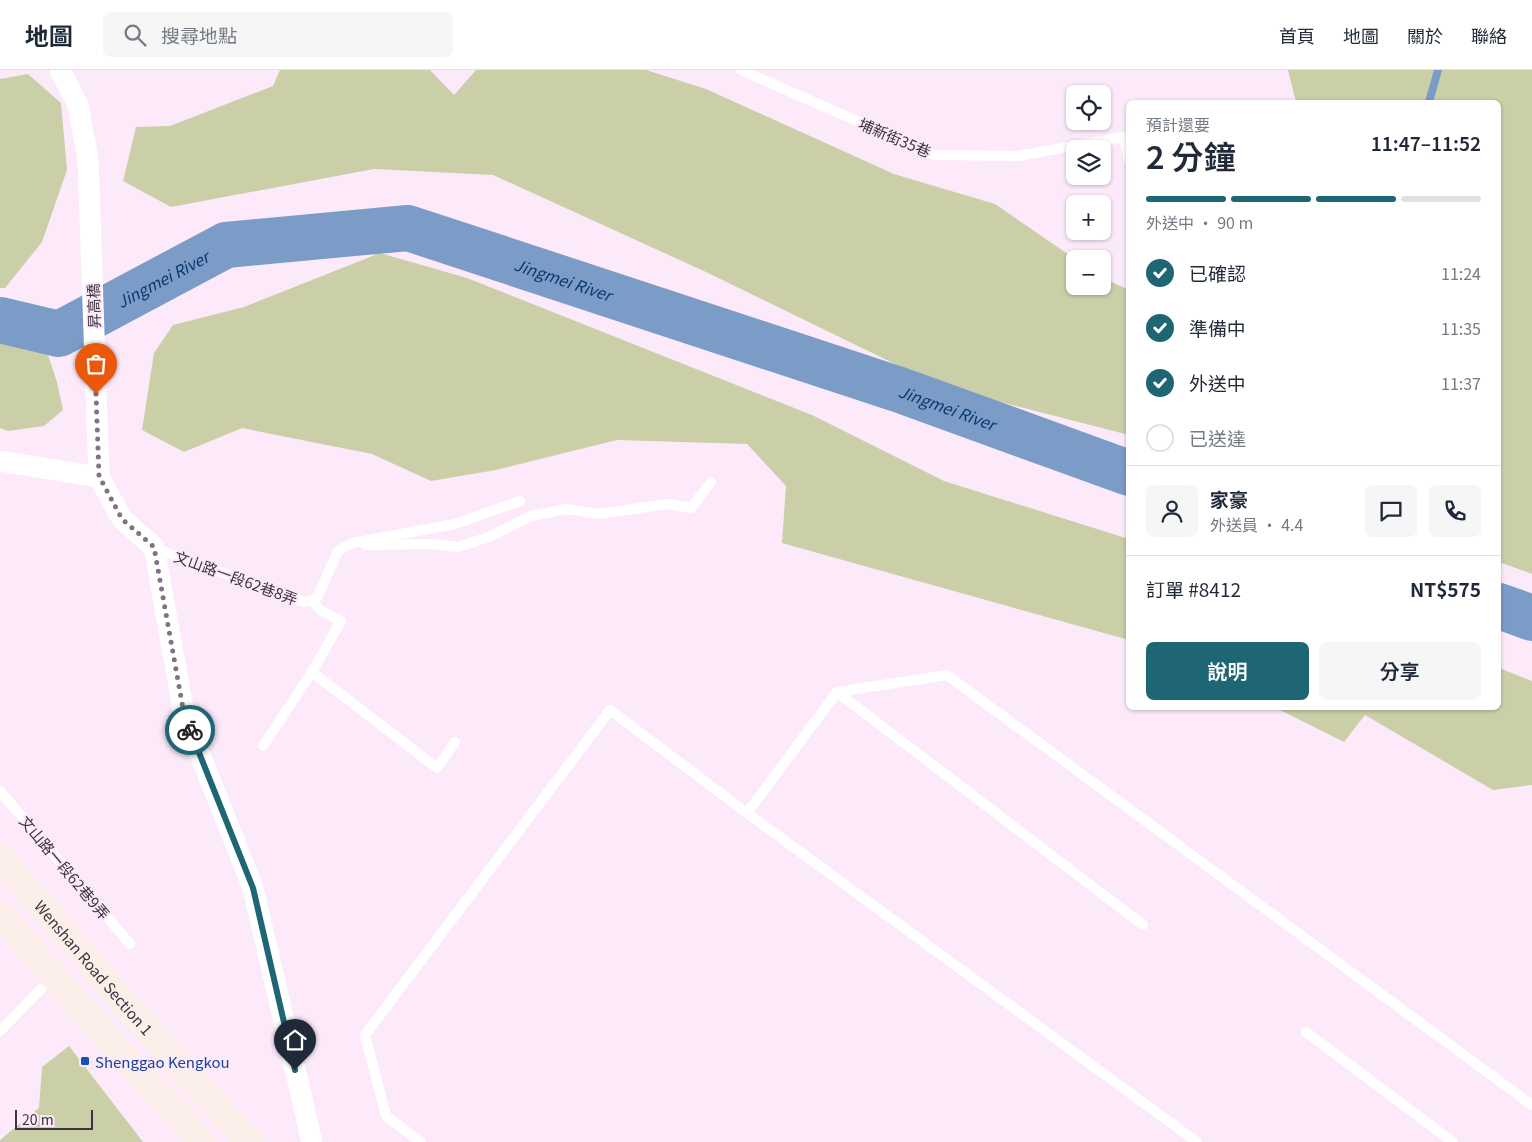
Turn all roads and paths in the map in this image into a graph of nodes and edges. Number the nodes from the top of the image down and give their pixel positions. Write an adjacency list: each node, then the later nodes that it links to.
1 (60, 70): 5 (street, 昇高橋)
2 (741, 70): 3 (lane, 埔新街35巷)
3 (1126, 146)
4 (0, 461): 5 (street)
5 (99, 476): 9 (street)
6 (711, 482): 8 (lane)
7 (520, 501): 8 (lane)
8 (352, 543): 10 (lane, 文山路一段62巷8弄)
9 (154, 547): 10 (lane, 文山路一段62巷8弄); 27 (street)
10 (312, 600): 11 (lane)
11 (312, 672): 13 (lane); 14 (lane)
12 (837, 692): 16 (lane); 19 (lane); 24 (lane)
13 (455, 742)
14 (263, 746)
15 (0, 791): 20 (lane, 文山路一段62巷9弄)
16 (748, 813): 28 (lane); 29 (lane)
17 (0, 857): 26 (main road, Wenshan Road Section 1)
18 (0, 914): 21 (main road)
19 (1143, 925)
20 (130, 944)
21 (53, 977): 22 (lane); 25 (main road)
22 (0, 1031)
23 (1306, 1032): 30 (lane)
24 (1532, 1105)
25 (202, 1142)
26 (251, 1142)
27 (312, 1142)
28 (421, 1142)
29 (1197, 1142)
30 (1453, 1142)

